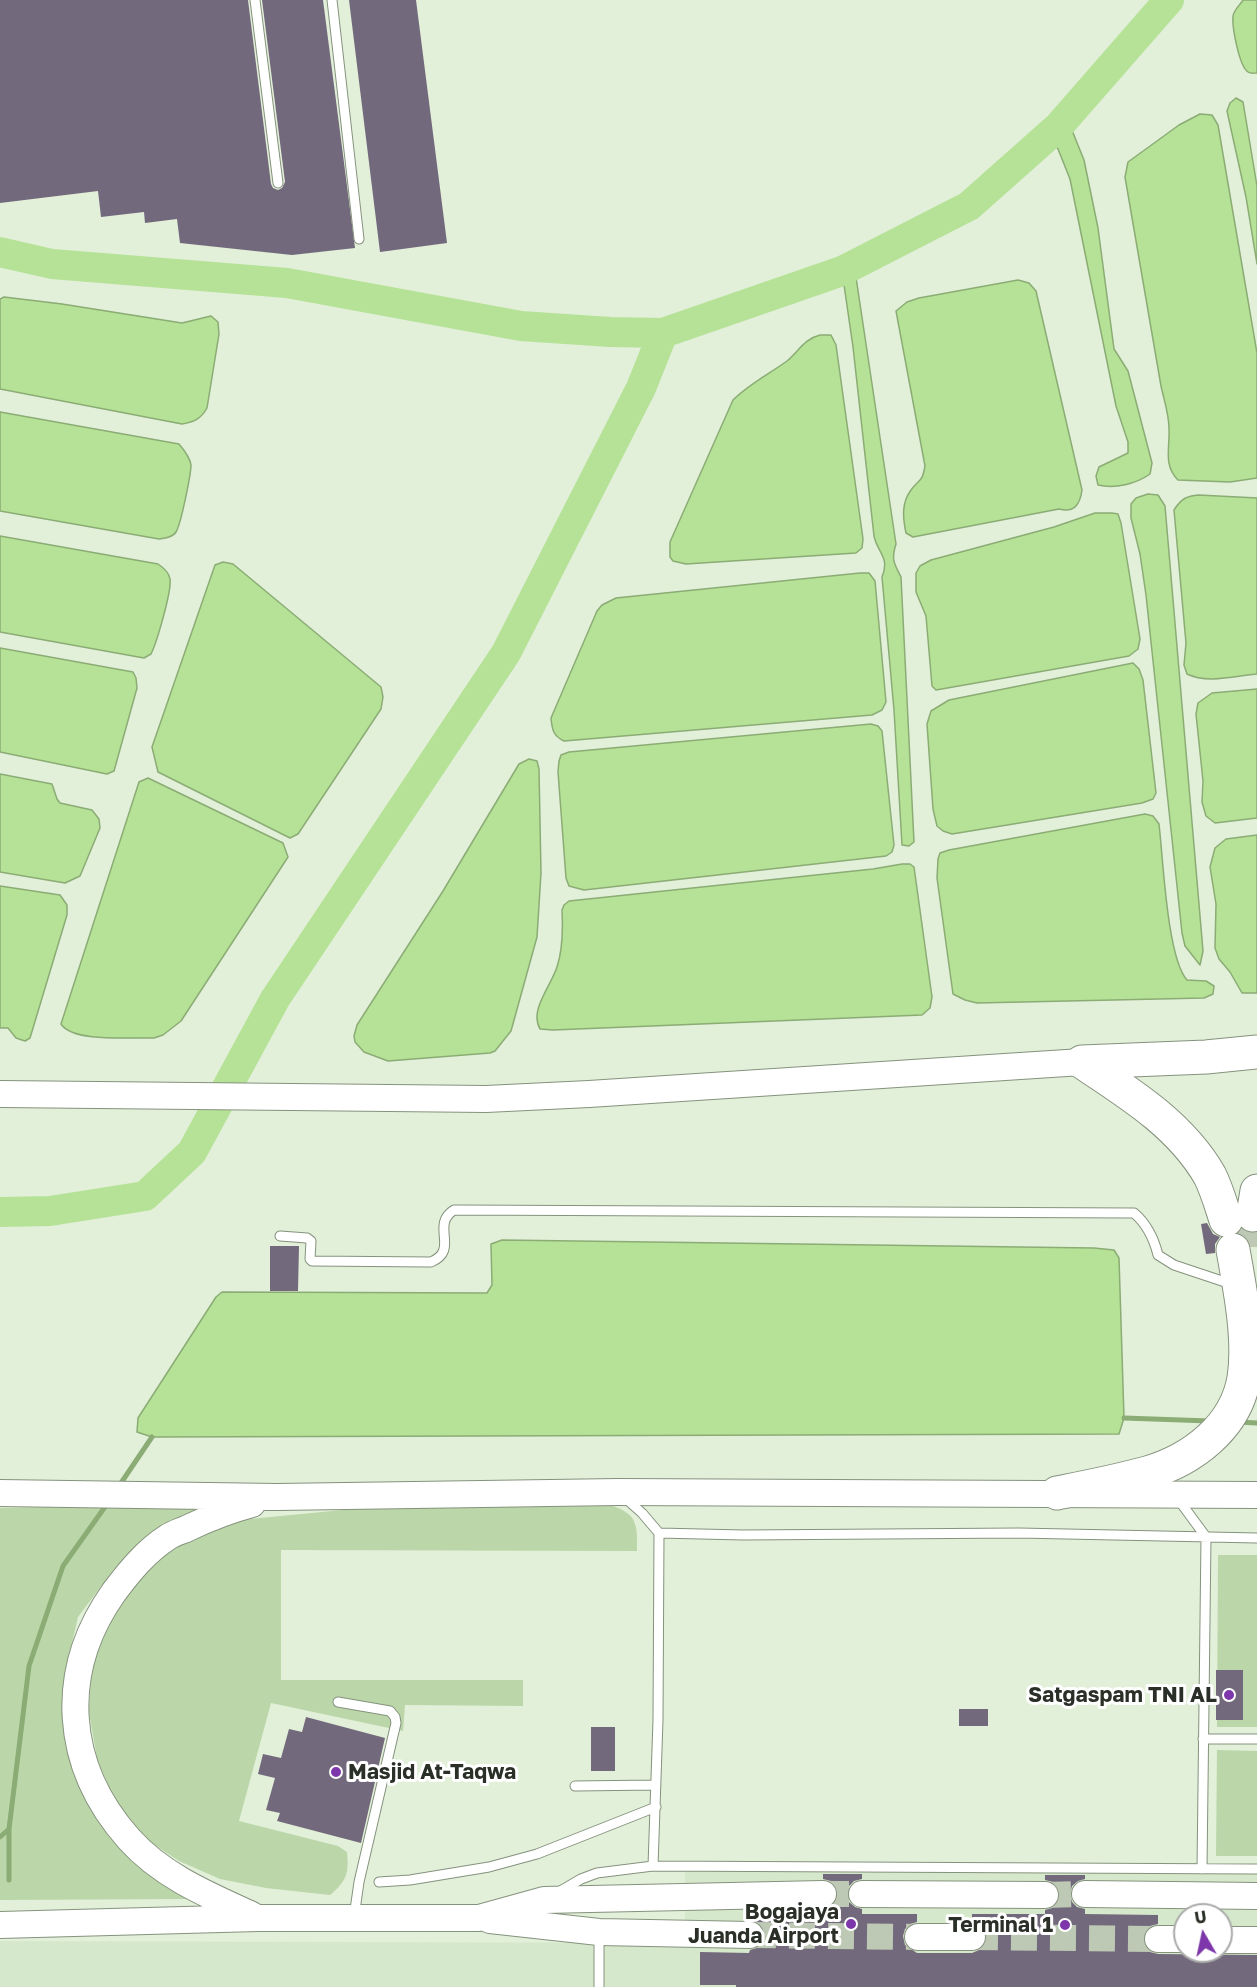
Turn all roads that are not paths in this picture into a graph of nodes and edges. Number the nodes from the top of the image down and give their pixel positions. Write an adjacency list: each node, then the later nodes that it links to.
1 (255, 0): 3 (lane)
2 (332, 0): 4 (lane)
3 (278, 183)
4 (359, 239)
5 (1257, 1052): 6 (highway)
6 (1206, 1057): 7 (highway); 8 (highway)
7 (1082, 1062): 9 (street); 10 (highway)
8 (1257, 1068)
9 (0, 1094)
10 (1244, 1225): 12 (highway); 13 (highway)
11 (280, 1236): 12 (lane)
12 (1239, 1286): 13 (highway)
13 (1244, 1331): 16 (highway)
14 (618, 1492): 16 (street); 19 (street); 20 (lane)
15 (0, 1493): 19 (street)
16 (1057, 1493): 17 (street)
17 (1174, 1495): 18 (street); 21 (lane)
18 (1257, 1495)
19 (278, 1497): 39 (street)
20 (659, 1533): 21 (lane); 27 (lane)
21 (1206, 1537): 22 (lane); 25 (lane)
22 (1257, 1538)
23 (338, 1702): 41 (lane)
24 (1257, 1738): 25 (lane)
25 (1203, 1739): 30 (lane)
26 (575, 1785): 27 (lane)
27 (656, 1785): 28 (lane)
28 (656, 1807): 29 (lane); 32 (lane)
29 (653, 1866): 30 (lane); 38 (lane)
30 (1202, 1869): 31 (lane)
31 (1257, 1869)
32 (379, 1882)
33 (823, 1894): 38 (street)
34 (862, 1894): 36 (street)
35 (1085, 1894): 37 (street)
36 (1045, 1895)
37 (1257, 1896)
38 (544, 1900): 40 (street)
39 (258, 1918): 41 (street); 42 (street)
40 (479, 1918): 41 (street); 43 (street)
41 (354, 1919)
42 (0, 1925)
43 (599, 1932): 44 (street); 51 (lane)
44 (750, 1935)
45 (918, 1937): 46 (street)
46 (972, 1938)
47 (1158, 1939): 48 (street)
48 (1173, 1940)
49 (1233, 1940): 50 (street)
50 (1257, 1940)
51 (599, 1987)

